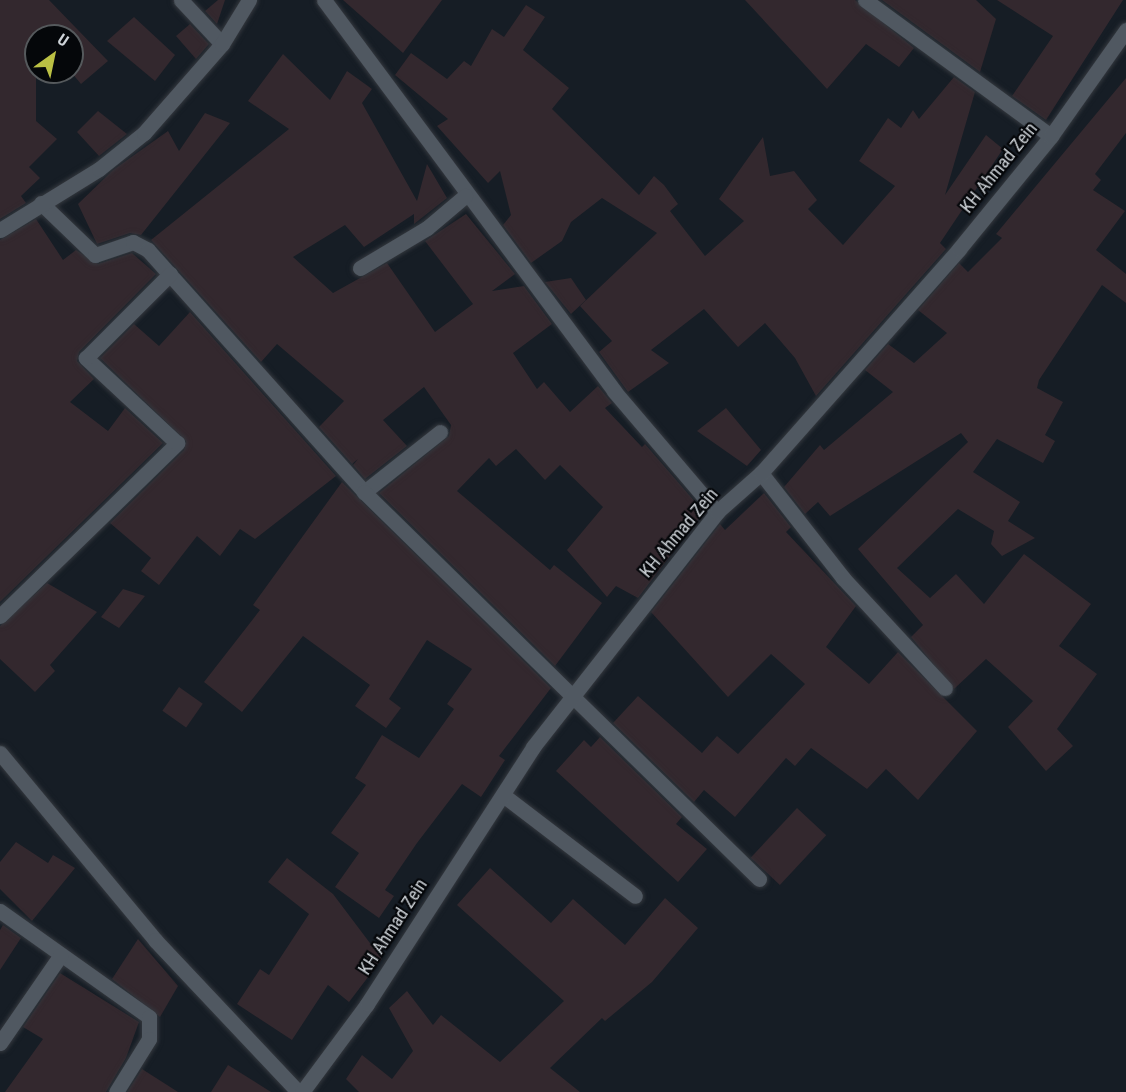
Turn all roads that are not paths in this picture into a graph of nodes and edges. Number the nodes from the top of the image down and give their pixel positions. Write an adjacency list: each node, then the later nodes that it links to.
1 (181, 0): 6 (street)
2 (249, 0): 6 (street)
3 (324, 0): 8 (street)
4 (866, 0): 7 (street)
5 (1126, 30): 7 (street, KH Ahmad Zein)
6 (222, 45): 9 (street)
7 (1051, 136): 14 (street, KH Ahmad Zein)
8 (465, 196): 11 (street); 16 (street)
9 (41, 203): 10 (street); 12 (street)
10 (0, 230)
11 (360, 268)
12 (170, 274): 15 (street); 17 (street)
13 (440, 432): 15 (street)
14 (761, 473): 16 (street, KH Ahmad Zein); 18 (street)
15 (364, 492): 19 (street)
16 (717, 512): 19 (street, KH Ahmad Zein)
17 (0, 616)
18 (945, 688)
19 (571, 699): 21 (street, KH Ahmad Zein); 22 (street)
20 (0, 753): 28 (street)
21 (503, 795): 23 (street); 29 (street, KH Ahmad Zein)
22 (759, 879)
23 (635, 896)
24 (0, 911): 25 (street)
25 (60, 956): 26 (street); 27 (street)
26 (0, 1043)
27 (116, 1092)
28 (298, 1092)
29 (302, 1092)

